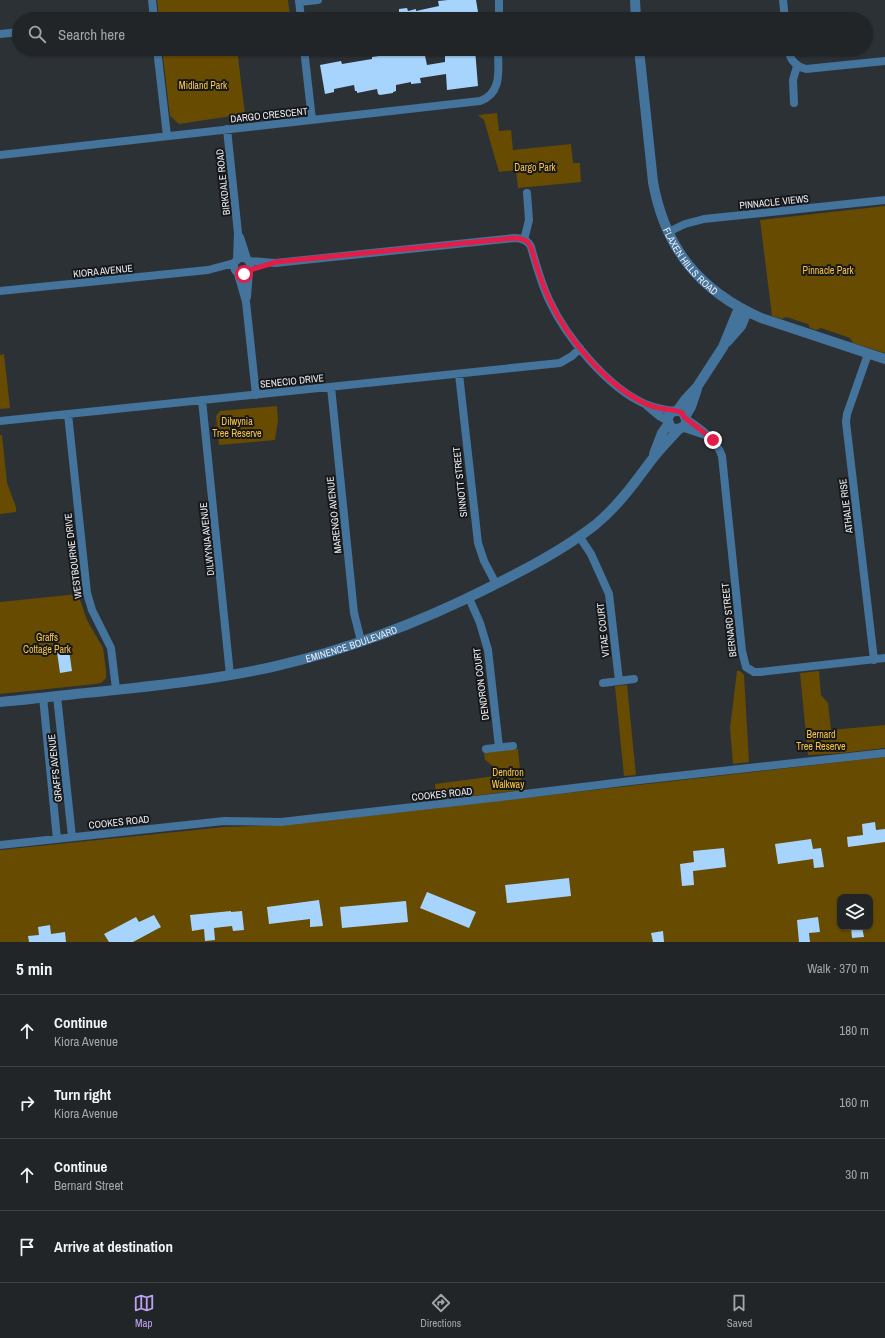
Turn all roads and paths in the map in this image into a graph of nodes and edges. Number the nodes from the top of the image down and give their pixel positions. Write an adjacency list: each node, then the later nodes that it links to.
1 (152, 0): 7 (street)
2 (318, 0): 6 (street)
3 (499, 0): 9 (street)
4 (635, 0): 10 (street)
5 (783, 0): 11 (street)
6 (299, 1): 8 (street)
7 (153, 12)
8 (300, 12)
9 (499, 12)
10 (636, 12)
11 (784, 12)
12 (12, 33): 13 (street)
13 (0, 34)
14 (158, 56): 24 (street)
15 (305, 56): 22 (street)
16 (498, 56): 22 (street, DARGO CRESCENT)
17 (640, 56): 29 (street, FLAXEN HILLS ROAD)
18 (791, 56): 20 (street)
19 (885, 62): 20 (street)
20 (797, 66): 21 (street)
21 (794, 103)
22 (312, 120): 23 (street, DARGO CRESCENT)
23 (227, 129): 24 (street, DARGO CRESCENT); 28 (street, BIRKDALE ROAD)
24 (167, 136): 25 (street, DARGO CRESCENT)
25 (0, 155)
26 (527, 193): 30 (street)
27 (885, 200): 29 (street, PINNACLE VIEWS)
28 (238, 232): 31 (street, BIRKDALE ROAD); 32 (street, BIRKDALE ROAD)
29 (668, 232): 35 (street, FLAXEN HILLS ROAD)
30 (524, 240): 31 (street); 36 (street)
31 (249, 265): 32 (street); 32 (street); 34 (street, BIRKDALE ROAD)
32 (236, 267): 33 (street, KIORA AVENUE); 34 (street, BIRKDALE ROAD)
33 (0, 291)
34 (246, 302): 41 (street, BIRKDALE ROAD)
35 (743, 310): 37 (street, FLAXEN HILLS ROAD); 45 (street, EMINENCE BOULEVARD)
36 (580, 348): 39 (street, SENECIO DRIVE); 43 (street)
37 (868, 354): 38 (street, FLAXEN HILLS ROAD); 54 (street, ATHALIE RISE)
38 (885, 359)
39 (459, 374): 40 (street, SENECIO DRIVE); 50 (street, SINNOTT STREET)
40 (330, 387): 41 (street, SENECIO DRIVE); 52 (street, MARENGO AVENUE)
41 (256, 395): 42 (street, SENECIO DRIVE)
42 (202, 400): 44 (street, SENECIO DRIVE); 55 (street, DILWYNIA AVENUE)
43 (645, 404): 45 (street); 47 (street)
44 (68, 414): 46 (street, SENECIO DRIVE); 59 (street, WESTBOURNE DRIVE)
45 (681, 419): 47 (street); 48 (street, EMINENCE BOULEVARD); 54 (street, BERNARD STREET)
46 (0, 421)
47 (668, 422): 48 (street, EMINENCE BOULEVARD)
48 (651, 461): 49 (street, EMINENCE BOULEVARD)
49 (579, 536): 50 (street, EMINENCE BOULEVARD); 57 (street, VITAE COURT)
50 (496, 584): 51 (street, EMINENCE BOULEVARD)
51 (469, 598): 52 (street, EMINENCE BOULEVARD); 64 (street, DENDRON COURT)
52 (362, 641): 55 (street, EMINENCE BOULEVARD)
53 (885, 658): 54 (street, BERNARD STREET)
54 (874, 660)
55 (230, 675): 59 (street, EMINENCE BOULEVARD)
56 (634, 679): 57 (street)
57 (619, 681): 58 (street)
58 (603, 683)
59 (116, 690): 60 (street, EMINENCE BOULEVARD)
60 (57, 696): 61 (street, EMINENCE BOULEVARD); 67 (street, GRAFFS AVENUE)
61 (43, 697): 62 (street, EMINENCE BOULEVARD); 68 (street, GRAFFS AVENUE)
62 (0, 702)
63 (513, 746): 64 (street)
64 (499, 747): 65 (street)
65 (486, 749)
66 (885, 753): 67 (street, COOKES ROAD)
67 (72, 838): 68 (street, COOKES ROAD)
68 (57, 839): 69 (street, COOKES ROAD)
69 (0, 845)

